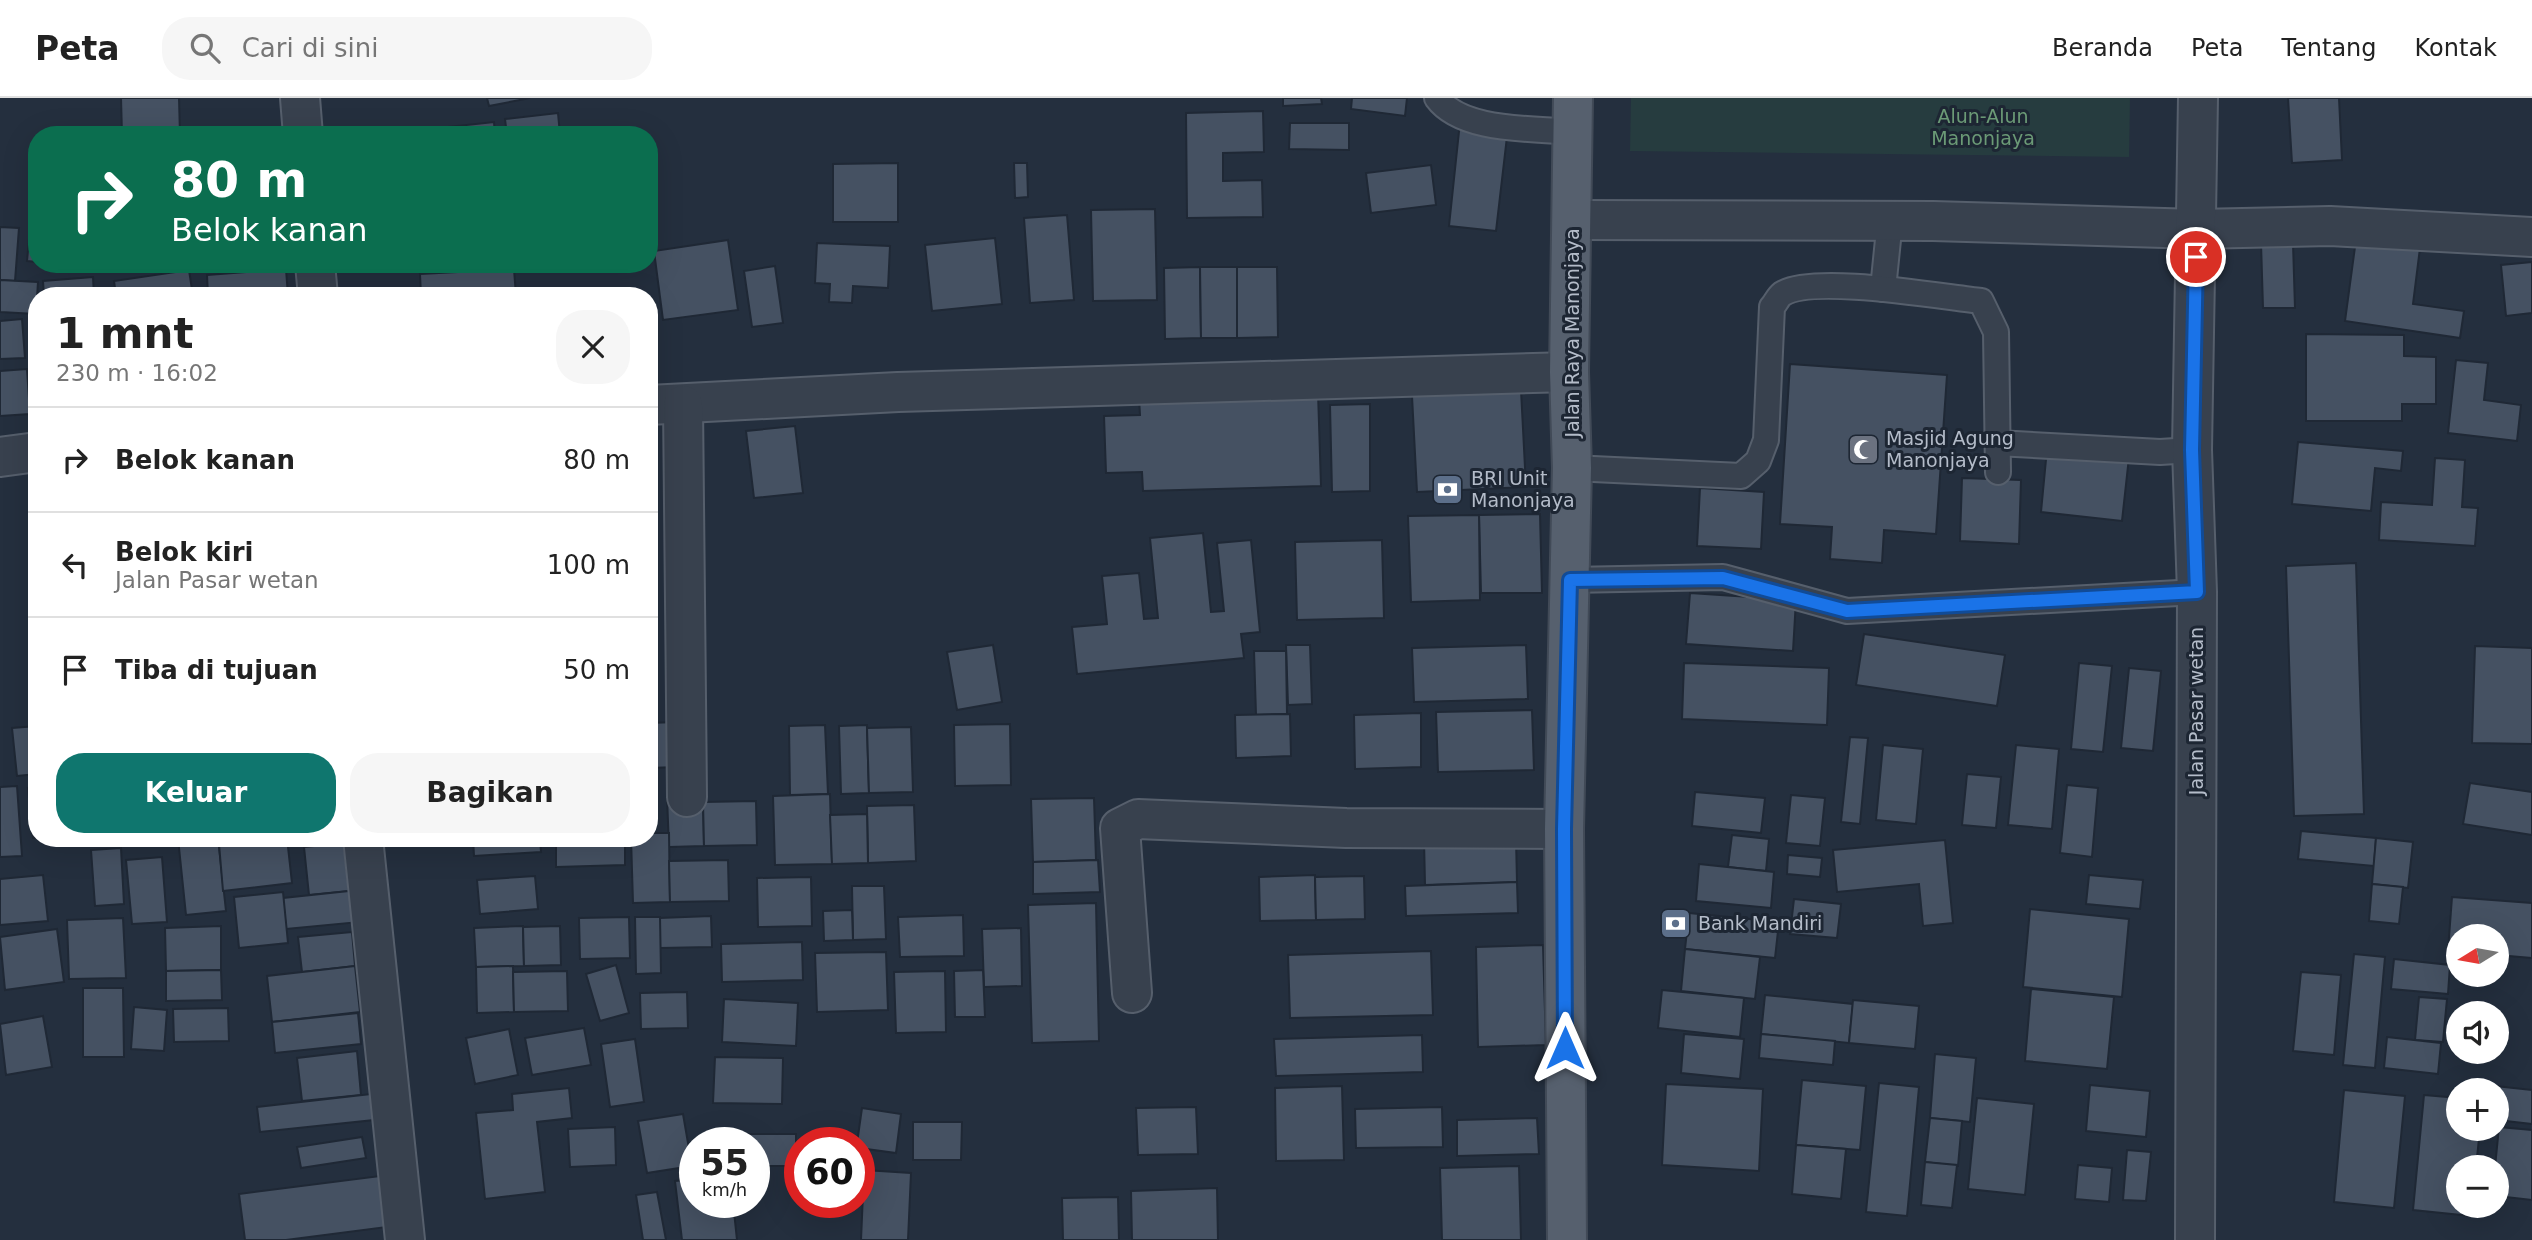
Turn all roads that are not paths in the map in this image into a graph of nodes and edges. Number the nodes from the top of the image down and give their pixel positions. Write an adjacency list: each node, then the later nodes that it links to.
1 (300, 98): 6 (street)
2 (1437, 98): 4 (lane)
3 (2198, 98): 9 (street, Jalan Pasar wetan)
4 (1466, 109): 5 (lane)
5 (1573, 115): 7 (main road, Jalan Raya Manonjaya)
6 (302, 126)
7 (1573, 220): 8 (street); 12 (main road, Jalan Raya Manonjaya)
8 (1890, 220): 9 (street); 11 (lane)
9 (2197, 229): 10 (street); 15 (street, Jalan Pasar wetan)
10 (2532, 237)
11 (1883, 289): 14 (lane); 18 (lane)
12 (1569, 372): 13 (street); 18 (main road, Jalan Raya Manonjaya)
13 (666, 405): 22 (street)
14 (1997, 443): 15 (lane); 19 (lane)
15 (2192, 450): 21 (street, Jalan Pasar wetan)
16 (28, 453): 17 (street)
17 (0, 457)
18 (1572, 467): 20 (main road, Jalan Raya Manonjaya)
19 (1998, 472)
20 (1570, 580): 21 (lane); 23 (main road, Jalan Raya Manonjaya)
21 (2197, 592): 28 (street, Jalan Pasar wetan)
22 (687, 797)
23 (1564, 829): 25 (street); 27 (main road, Jalan Raya Manonjaya)
24 (364, 847): 26 (street)
25 (1132, 993)
26 (405, 1240)
27 (1567, 1240)
28 (2195, 1240)

